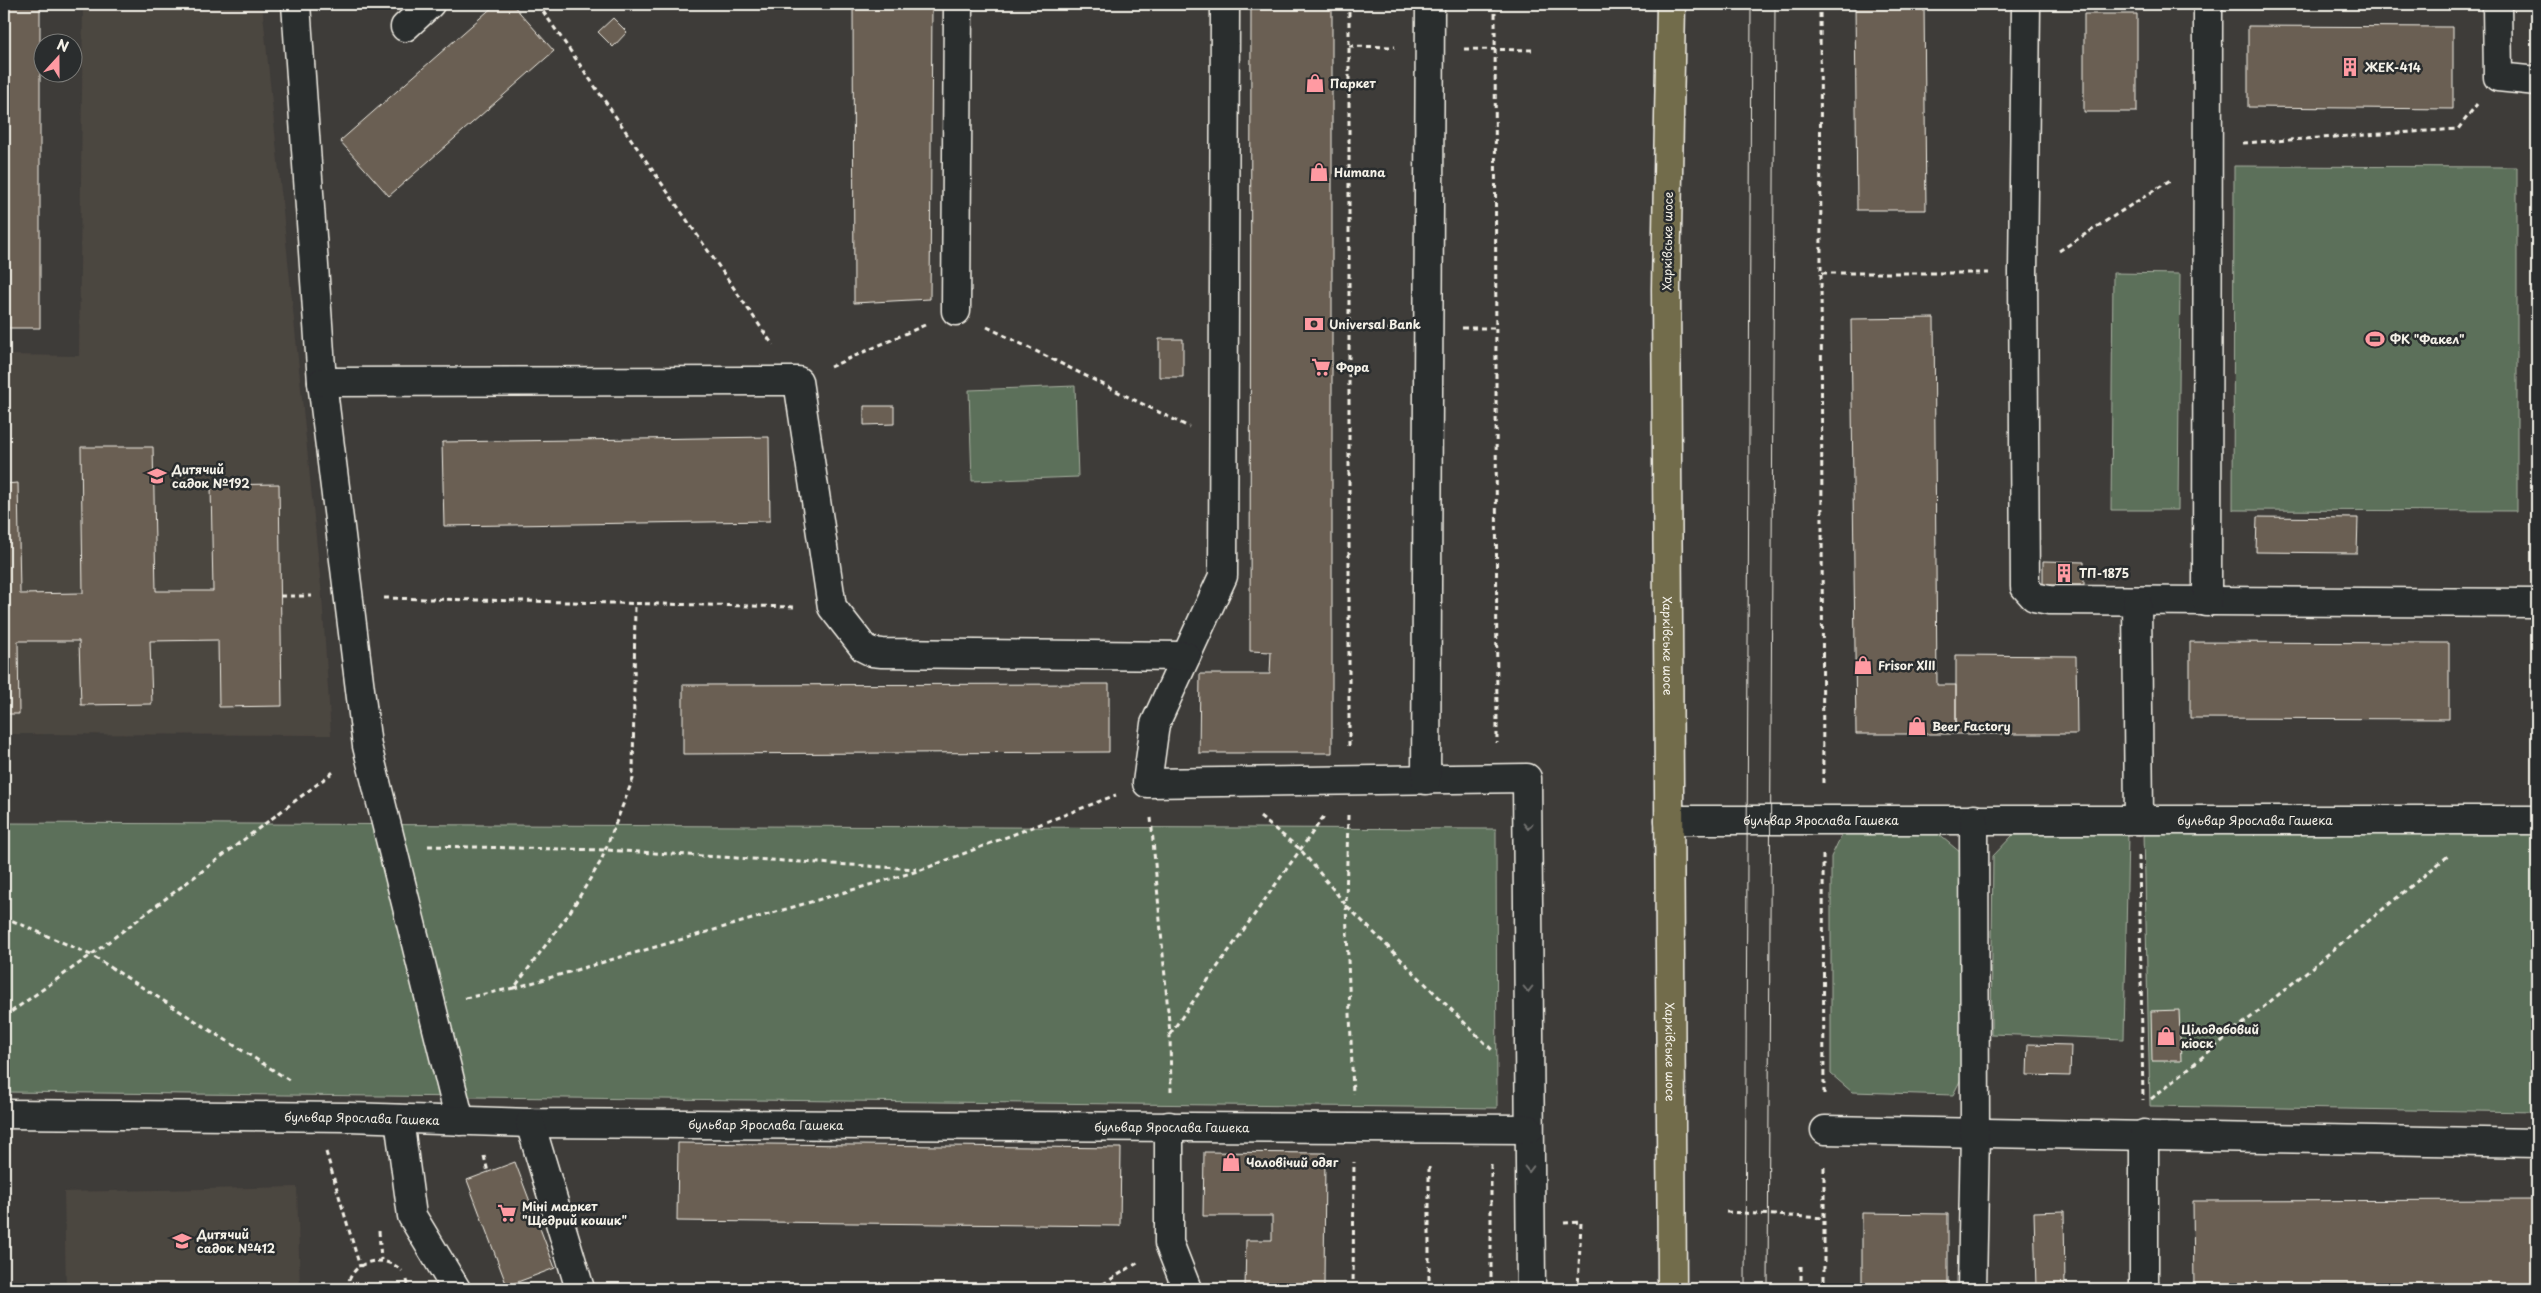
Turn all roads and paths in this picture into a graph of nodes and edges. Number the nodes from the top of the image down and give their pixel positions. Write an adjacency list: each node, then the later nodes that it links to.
1 (296, 4): 18 (street)
2 (430, 4): 14 (street)
3 (538, 4): 17 (path)
4 (958, 4): 16 (street)
5 (1225, 4): 19 (street)
6 (1349, 4): 30 (path)
7 (1430, 4): 31 (street)
8 (1495, 4): 29 (path)
9 (1671, 4): 36 (main road, Харківське шосе)
10 (1820, 4): 34 (path)
11 (2026, 4): 22 (street)
12 (2208, 4): 23 (street)
13 (2497, 4): 15 (street)
14 (405, 27)
15 (2537, 81)
16 (956, 311): 17 (path); 19 (path)
17 (798, 381): 18 (street); 26 (street)
18 (322, 382): 21 (street)
19 (1223, 444): 27 (street)
20 (280, 596): 21 (path)
21 (348, 597): 25 (path); 28 (street)
22 (2137, 601): 23 (street); 37 (street)
23 (2207, 602): 24 (street)
24 (2537, 603)
25 (635, 604): 26 (path); 42 (path)
26 (832, 607): 27 (street)
27 (1186, 656): 32 (street)
28 (367, 746): 40 (street); 46 (path)
29 (1497, 778): 31 (street); 65 (street, one-way to 65)
30 (1349, 780): 31 (street); 33 (street); 41 (path); 44 (path)
31 (1426, 780)
32 (1147, 783): 33 (street); 43 (path); 50 (path)
33 (1216, 783): 41 (path)
34 (1822, 819): 35 (street, бульвар Ярослава Гашека); 36 (street, бульвар Ярослава Гашека); 66 (path)
35 (1974, 819): 37 (street, бульвар Ярослава Гашека); 67 (street)
36 (1669, 820): 87 (main road, Харківське шосе)
37 (2139, 820): 38 (street, бульвар Ярослава Гашека); 38 (path)
38 (2492, 820): 39 (street, бульвар Ярослава Гашека)
39 (2537, 820)
40 (393, 845): 42 (path); 48 (street)
41 (1300, 849): 44 (path); 50 (path)
42 (606, 850): 43 (path); 47 (path)
43 (921, 870): 47 (path)
44 (1346, 906): 52 (path); 62 (path)
45 (4, 917): 46 (path)
46 (91, 955): 49 (path); 55 (path)
47 (514, 988): 48 (path)
48 (432, 1004): 59 (street)
49 (4, 1017)
50 (1170, 1034): 54 (path)
51 (1492, 1040): 52 (path)
52 (1492, 1050): 53 (path)
53 (1492, 1060)
54 (1172, 1072)
55 (291, 1080)
56 (4, 1114): 57 (street, бульвар Ярослава Гашека)
57 (316, 1117): 58 (street, бульвар Ярослава Гашека); 75 (path)
58 (399, 1119): 59 (street, бульвар Ярослава Гашека); 78 (street)
59 (460, 1121): 60 (street, бульвар Ярослава Гашека)
60 (530, 1123): 61 (street, бульвар Ярослава Гашека); 79 (street)
61 (1169, 1126): 62 (street, бульвар Ярослава Гашека); 73 (street)
62 (1355, 1128): 63 (street, бульвар Ярослава Гашека); 82 (path)
63 (1429, 1129): 64 (street, бульвар Ярослава Гашека); 83 (path)
64 (1491, 1129): 65 (street, бульвар Ярослава Гашека); 84 (path)
65 (1529, 1129): 85 (street, one-way to 85)
66 (1825, 1130): 67 (street); 71 (path)
67 (1975, 1132): 68 (street); 90 (street)
68 (2144, 1134): 69 (street); 91 (street)
69 (2537, 1143)
70 (1726, 1212): 71 (path)
71 (1823, 1218): 89 (path)
72 (1581, 1222): 86 (path)
73 (1169, 1244): 80 (path); 81 (street)
74 (1801, 1266): 88 (path)
75 (360, 1267): 76 (path); 77 (path)
76 (347, 1289)
77 (409, 1289)
78 (456, 1289)
79 (580, 1289)
80 (1094, 1289)
81 (1187, 1289)
82 (1353, 1289)
83 (1429, 1289)
84 (1491, 1289)
85 (1531, 1289)
86 (1578, 1289)
87 (1672, 1289)
88 (1801, 1289)
89 (1824, 1289)
90 (1972, 1289)
91 (2144, 1289)

